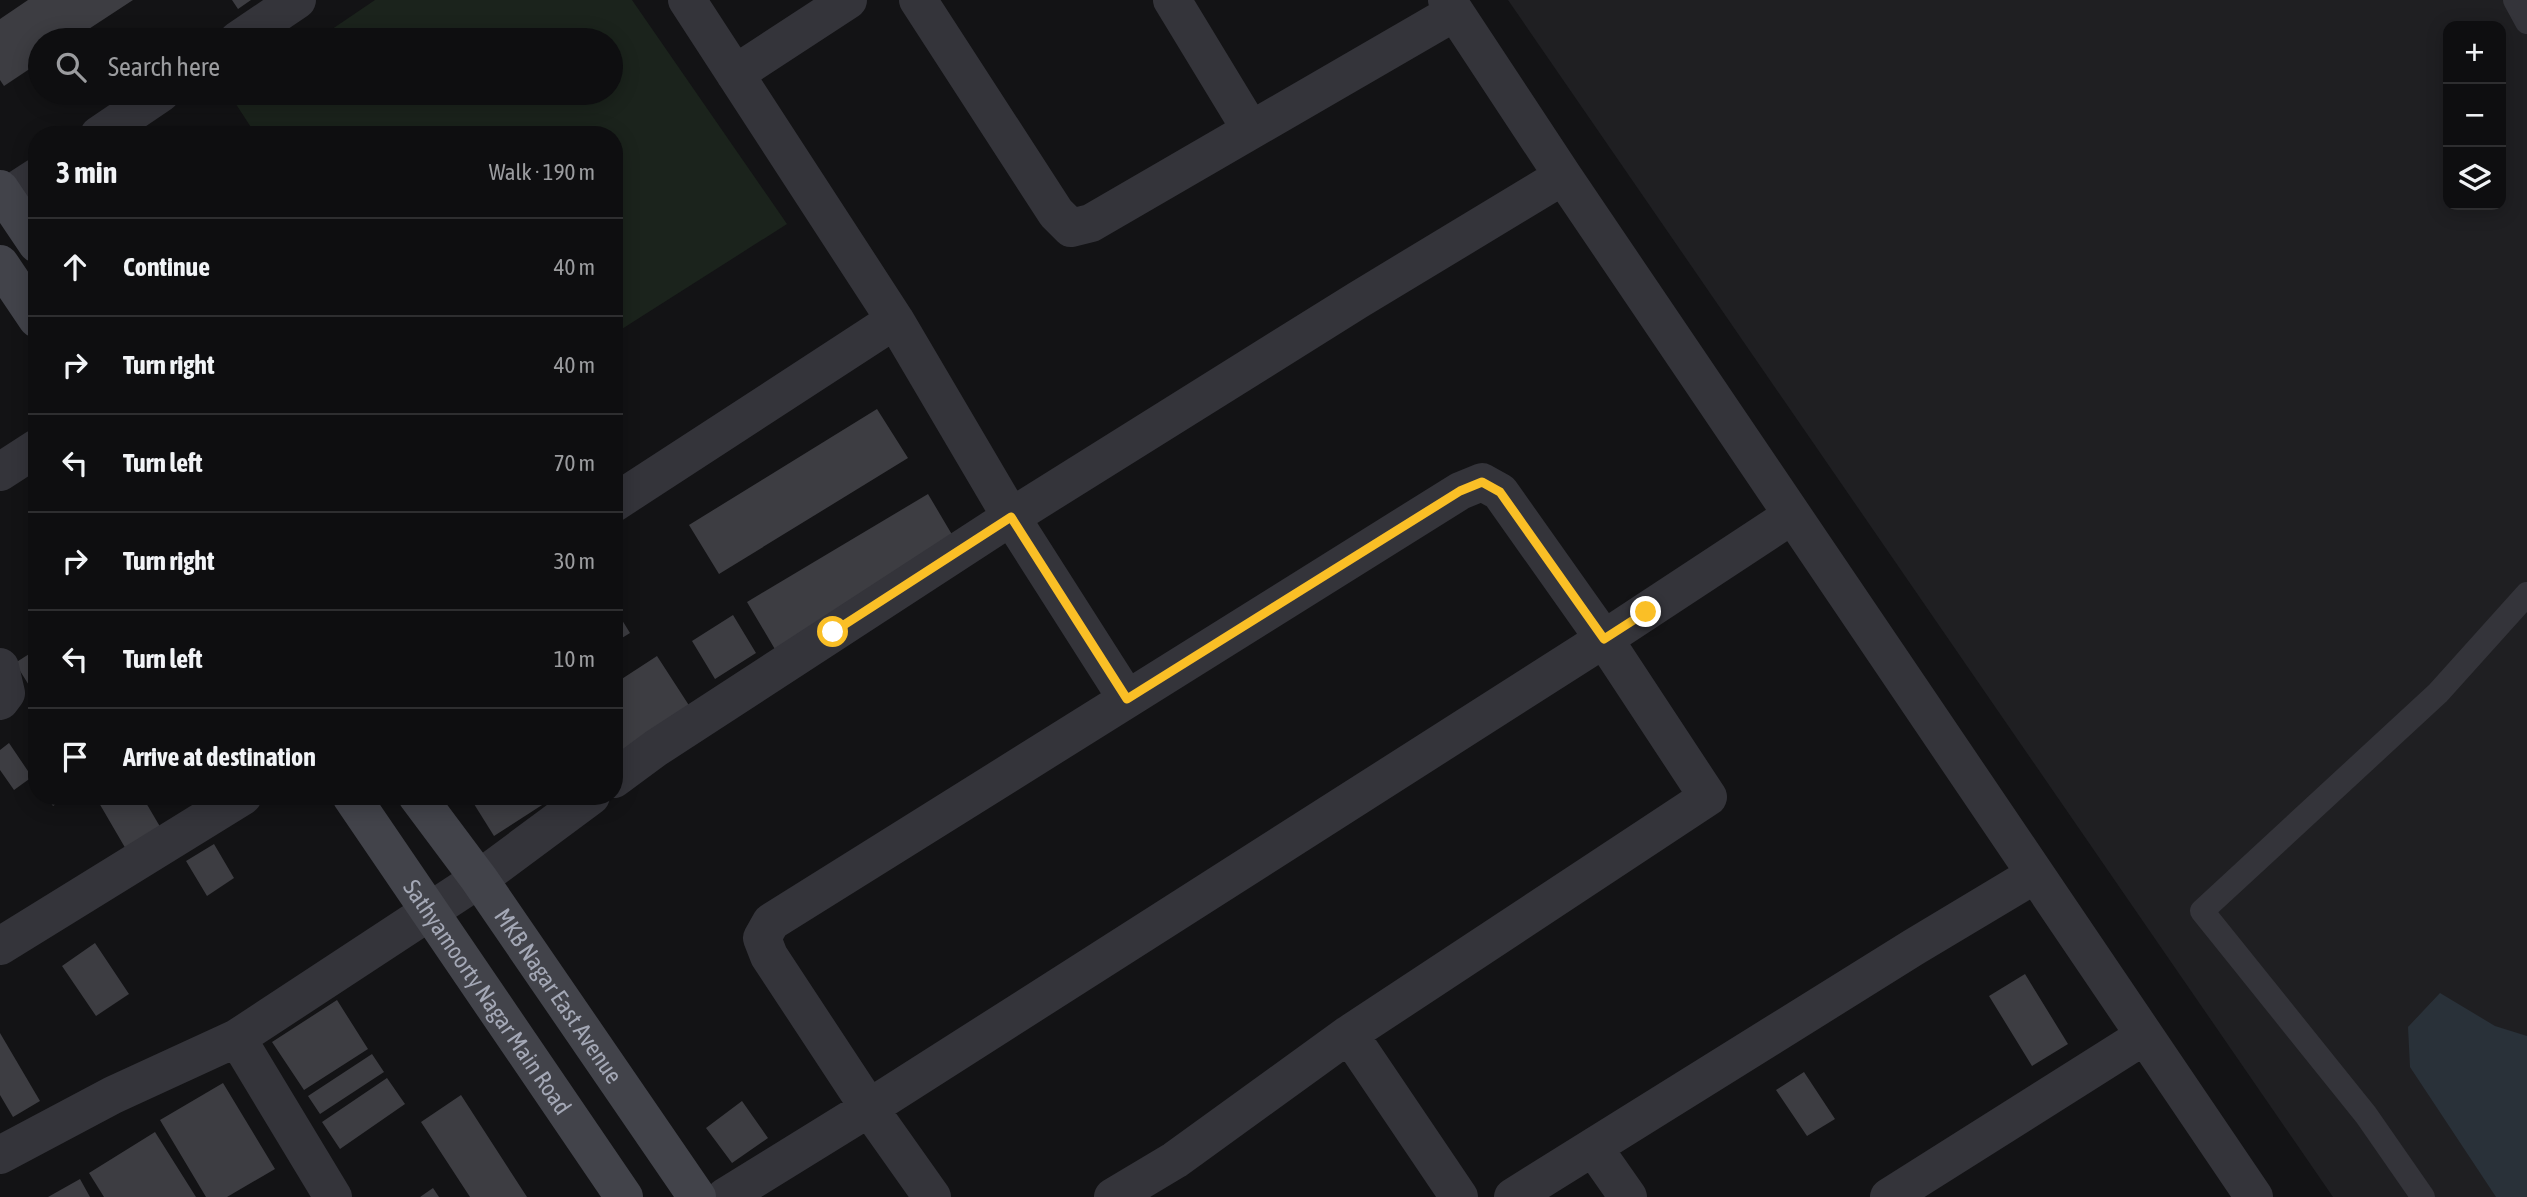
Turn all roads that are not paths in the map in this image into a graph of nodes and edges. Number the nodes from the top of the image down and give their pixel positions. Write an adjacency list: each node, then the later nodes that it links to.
1 (297, 0): 9 (street)
2 (687, 0): 10 (street)
3 (848, 0): 10 (street)
4 (918, 0): 13 (street)
5 (1172, 0): 13 (street)
6 (2515, 0): 8 (lane)
7 (1451, 6): 13 (street); 14 (street)
8 (2527, 22)
9 (256, 28)
10 (735, 74): 20 (street)
11 (143, 105): 12 (street)
12 (112, 126)
13 (1251, 130)
14 (1563, 176): 24 (street); 25 (street)
15 (28, 182): 16 (street)
16 (2, 196): 17 (main road)
17 (28, 232)
18 (0, 264): 19 (main road)
19 (28, 306)
20 (895, 320): 23 (street); 25 (street)
21 (28, 454): 22 (street)
22 (0, 472)
23 (623, 497)
24 (1791, 516): 27 (street); 36 (street)
25 (1011, 517): 29 (street); 31 (street)
26 (2527, 594): 57 (lane)
27 (1604, 639): 29 (street); 40 (street); 43 (street)
28 (0, 667): 30 (street)
29 (1127, 699): 43 (street)
30 (0, 701)
31 (623, 772)
32 (228, 805): 39 (street)
33 (357, 805): 38 (main road, Sathyamoorty Nagar Main Road)
34 (424, 805): 37 (main road, MKB Nagar East Avenue)
35 (579, 805): 37 (street)
36 (2034, 875): 41 (street); 44 (street)
37 (479, 879): 38 (street); 48 (main road, MKB Nagar East Avenue)
38 (431, 912): 42 (street); 47 (main road, Sathyamoorty Nagar Main Road)
39 (0, 946)
40 (1349, 1034): 51 (street); 52 (street)
41 (2144, 1036): 55 (street); 56 (street)
42 (237, 1038): 45 (street); 46 (street)
43 (869, 1108): 49 (street); 50 (street)
44 (1593, 1147): 53 (street); 54 (street)
45 (0, 1155)
46 (333, 1197)
47 (624, 1197)
48 (697, 1197)
49 (725, 1197)
50 (932, 1197)
51 (1113, 1197)
52 (1460, 1197)
53 (1513, 1197)
54 (1628, 1197)
55 (1889, 1197)
56 (2254, 1197)
57 (2423, 1197)

